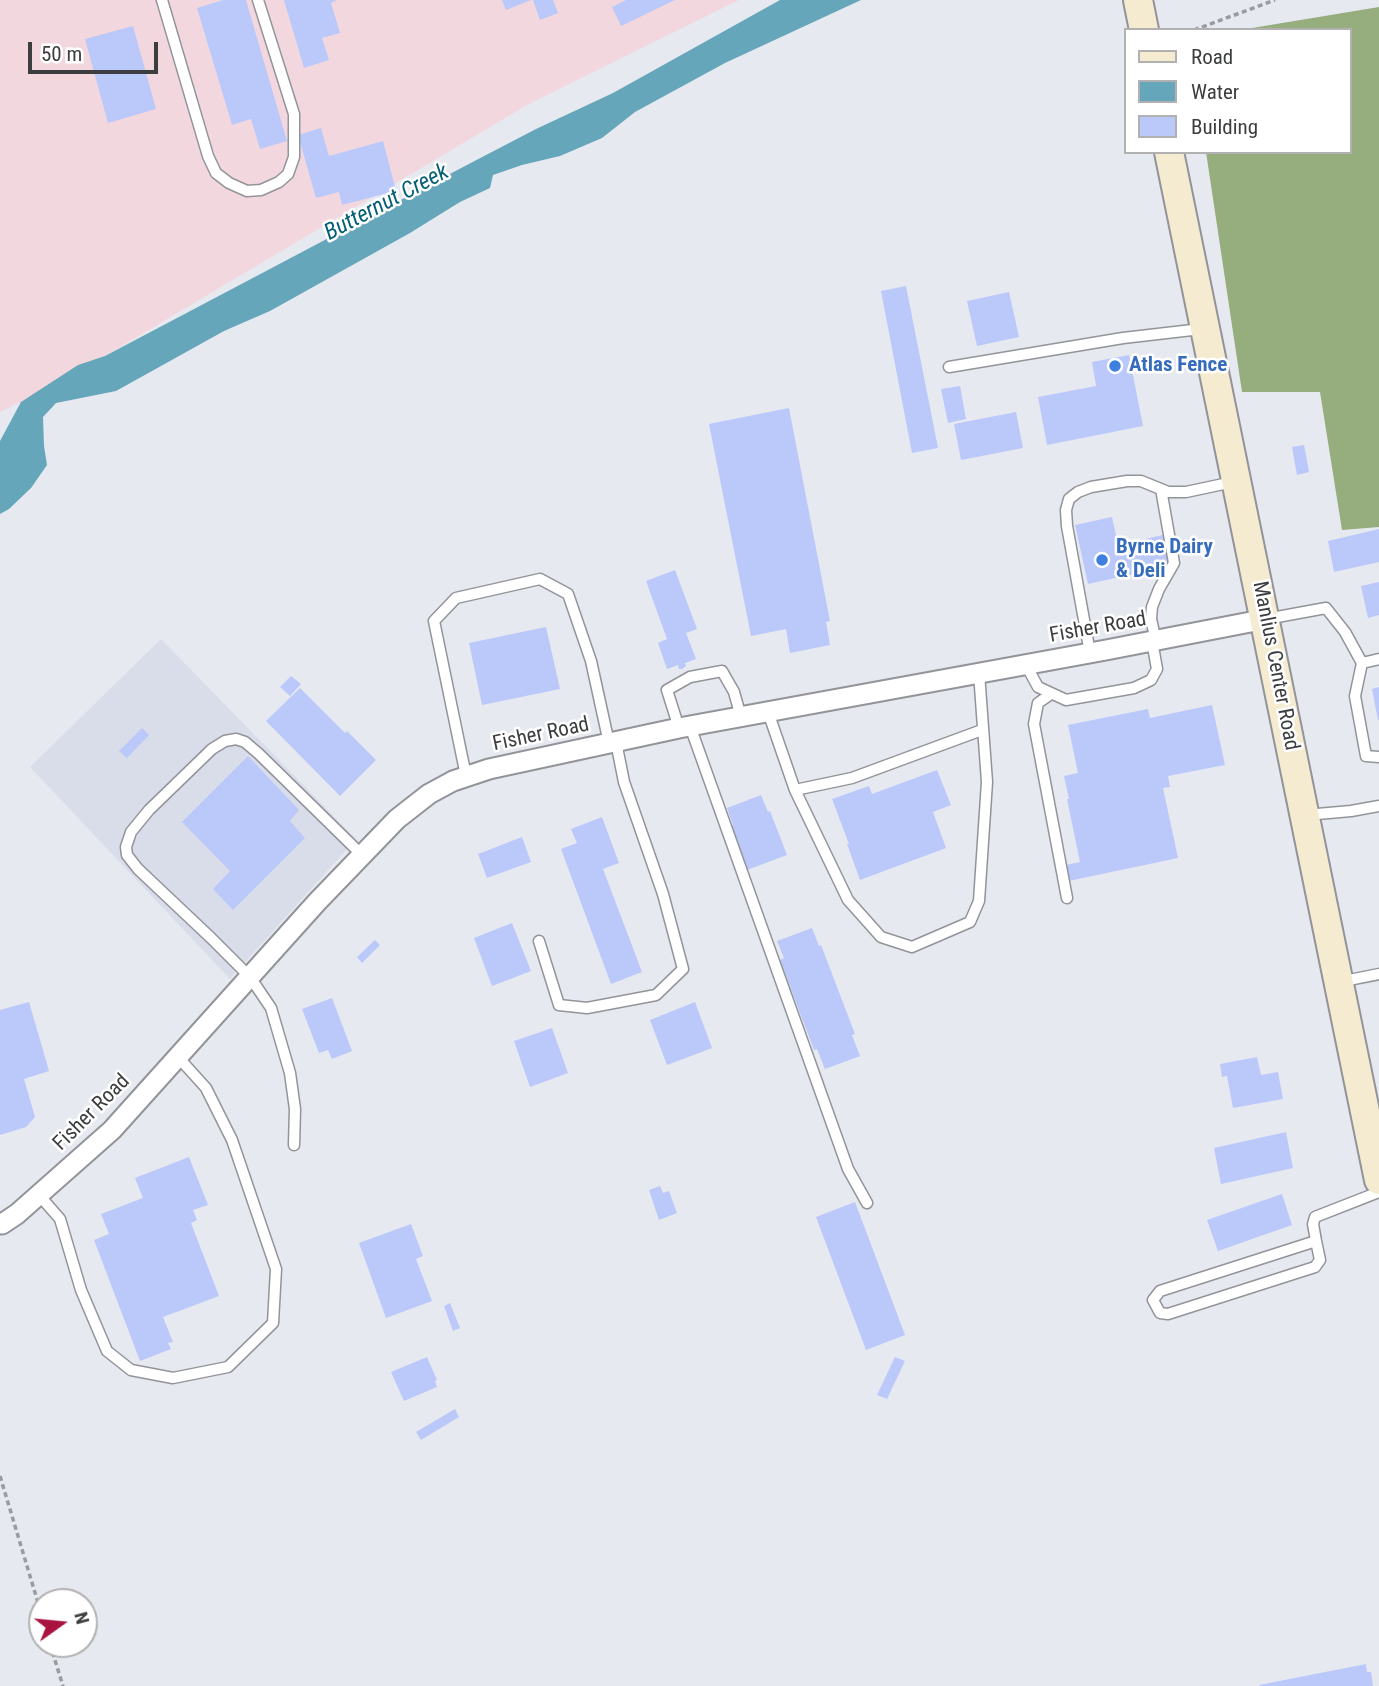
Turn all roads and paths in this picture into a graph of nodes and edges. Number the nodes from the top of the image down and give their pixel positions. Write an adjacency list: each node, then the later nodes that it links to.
1 (162, 0): 2 (lane)
2 (258, 0)
3 (1138, 0): 5 (main road)
4 (1275, 0): 6 (path)
5 (1144, 28)
6 (1199, 28)
7 (1169, 154): 8 (main road, Manlius Center Road)
8 (1205, 328): 9 (lane); 10 (main road, Manlius Center Road)
9 (949, 367)
10 (1237, 481): 11 (lane); 12 (main road, Manlius Center Road)
11 (1161, 489): 13 (lane); 14 (lane)
12 (1266, 619): 13 (street, Fisher Road); 16 (lane); 29 (main road, Manlius Center Road)
13 (1154, 641): 14 (street, Fisher Road); 19 (lane)
14 (1090, 653): 17 (street, Fisher Road)
15 (1379, 659): 16 (lane)
16 (1362, 663): 25 (lane)
17 (1026, 664): 18 (street, Fisher Road); 19 (lane)
18 (979, 673): 20 (street, Fisher Road); 23 (lane)
19 (1051, 694): 31 (lane)
20 (768, 712): 21 (street, Fisher Road); 27 (lane)
21 (741, 717): 22 (street, Fisher Road); 22 (lane)
22 (685, 727): 24 (street, Fisher Road); 41 (lane)
23 (982, 730): 27 (lane); 27 (lane)
24 (613, 742): 26 (street, Fisher Road); 26 (lane); 32 (lane)
25 (1379, 757)
26 (466, 776): 30 (street, Fisher Road)
27 (795, 790)
28 (1379, 806): 29 (lane)
29 (1305, 815): 35 (main road, Manlius Center Road)
30 (362, 855): 34 (street, Fisher Road); 34 (lane)
31 (1067, 898)
32 (539, 941)
33 (1379, 974): 35 (lane)
34 (250, 977): 36 (street, Fisher Road); 37 (lane)
35 (1339, 982): 38 (main road, Manlius Center Road)
36 (178, 1057): 40 (street, Fisher Road); 40 (lane)
37 (294, 1145)
38 (1379, 1180)
39 (1379, 1192): 43 (lane)
40 (39, 1195): 42 (street, Fisher Road)
41 (867, 1203)
42 (1, 1224)
43 (1316, 1241): 43 (lane)
44 (0, 1476): 45 (path)
45 (34, 1588)
46 (54, 1658): 47 (path)
47 (63, 1686)

